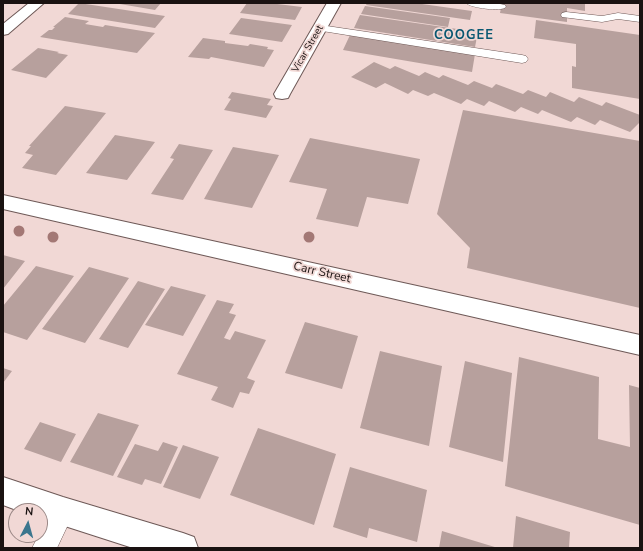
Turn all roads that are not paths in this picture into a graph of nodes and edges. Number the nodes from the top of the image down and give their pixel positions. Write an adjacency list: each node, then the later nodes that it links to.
1 (37, 3): 8 (street)
2 (334, 3): 7 (street, Vicar Street)
3 (471, 3): 4 (lane)
4 (501, 7)
5 (566, 15): 6 (lane)
6 (640, 19)
7 (320, 28): 9 (lane); 10 (street, Vicar Street)
8 (3, 31)
9 (522, 59)
10 (282, 94)
11 (3, 202): 12 (street, Carr Street)
12 (640, 345)
13 (3, 491): 14 (street)
14 (64, 512): 15 (lane); 16 (street)
15 (44, 548)
16 (183, 548)

